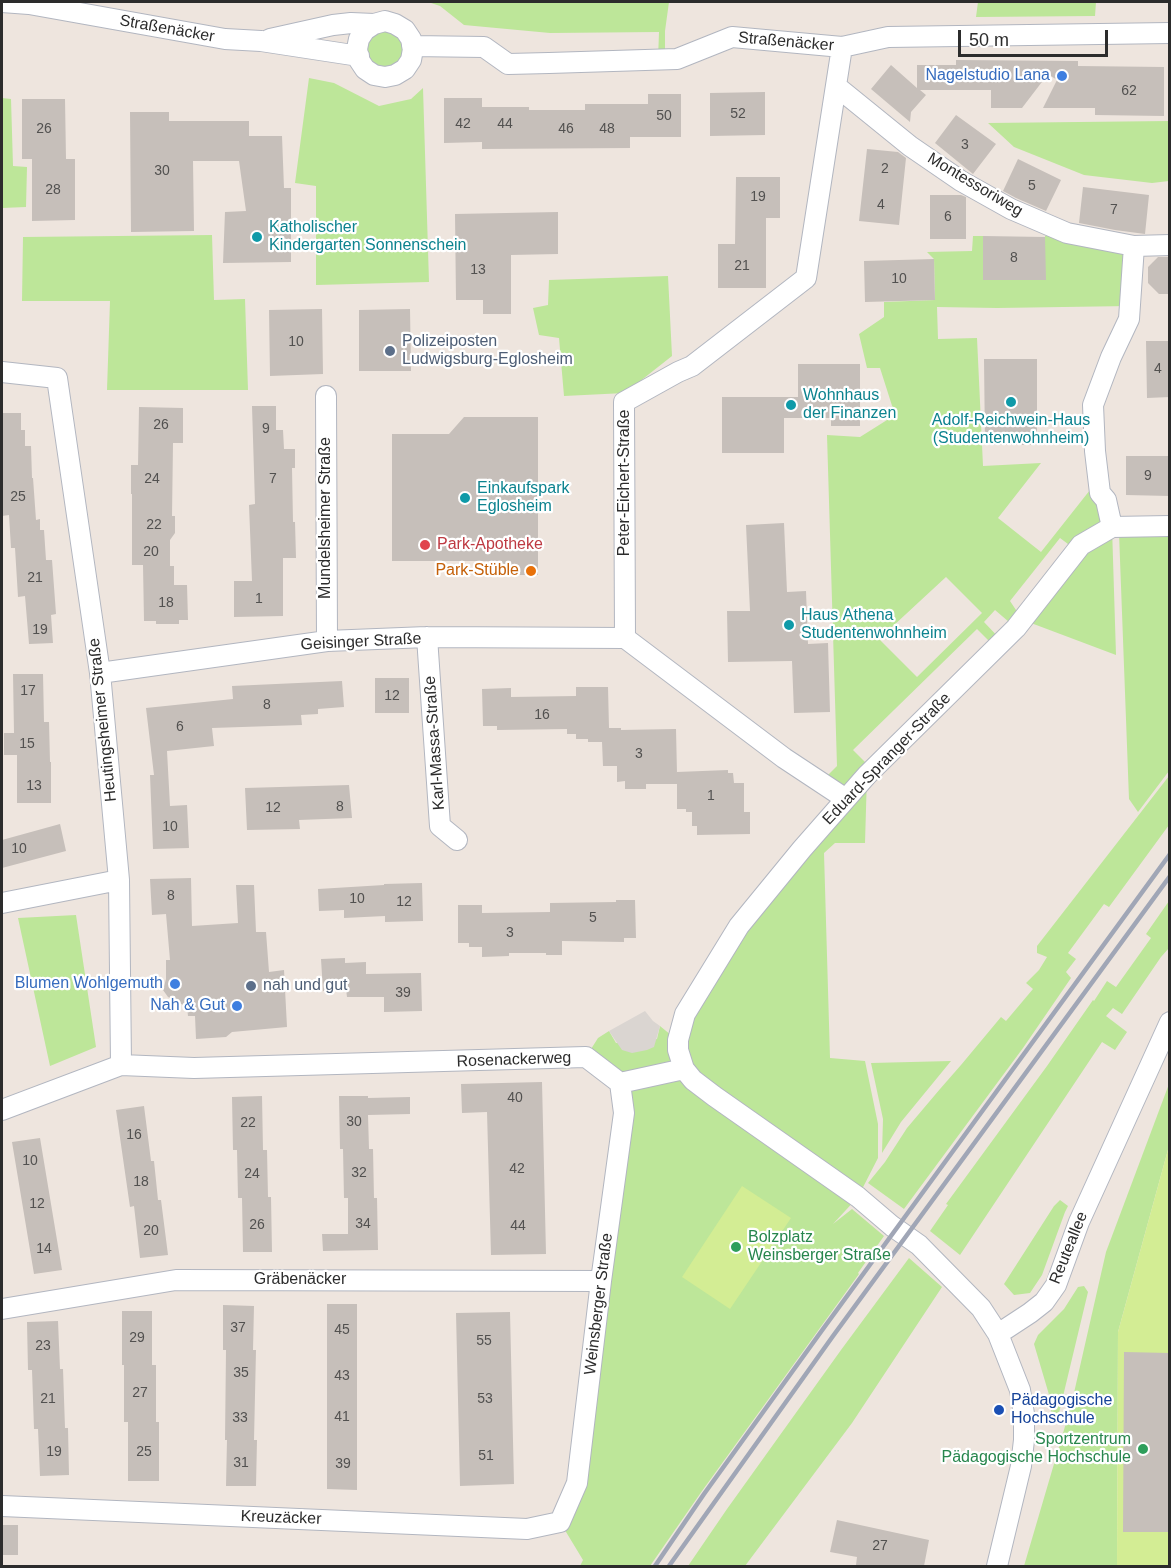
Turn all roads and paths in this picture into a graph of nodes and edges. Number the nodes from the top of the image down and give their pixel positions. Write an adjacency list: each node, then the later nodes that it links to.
1 (2, 2): 2 (street, Straßenäcker)
2 (29, 2): 5 (street, Straßenäcker)
3 (374, 24): 5 (street, Straßenäcker); 6 (street, Straßenäcker); 8 (street)
4 (1170, 33): 7 (street, Straßenäcker)
5 (261, 41): 8 (street, Straßenäcker)
6 (412, 46): 7 (street, Straßenäcker); 8 (street)
7 (842, 47): 9 (street, Peter-Eichert-Straße)
8 (358, 56)
9 (836, 86): 11 (street, Montessoriweg); 17 (street, Peter-Eichert-Straße)
10 (1170, 245): 11 (street, Montessoriweg)
11 (1134, 246): 15 (street)
12 (2, 372): 19 (street, Heutingsheimer Straße)
13 (326, 396): 18 (street, Mundelsheimer Straße)
14 (1170, 526): 15 (street, Eduard-Spranger-Straße)
15 (1112, 527): 20 (street, Eduard-Spranger-Straße)
16 (428, 638): 17 (street, Geisinger Straße); 18 (street, Geisinger Straße); 21 (street, Karl-Massa-Straße)
17 (625, 638): 20 (street)
18 (327, 641): 19 (street, Geisinger Straße)
19 (99, 673): 22 (street, Heutingsheimer Straße)
20 (846, 800): 26 (street, Eduard-Spranger-Straße)
21 (457, 840)
22 (119, 880): 23 (street); 25 (street, Heutingsheimer Straße)
23 (2, 903)
24 (1170, 1022): 31 (street, Reuteallee)
25 (121, 1065): 27 (street, Rosenackerweg); 28 (street, Rosenackerweg)
26 (684, 1069): 27 (street); 31 (street)
27 (621, 1083): 29 (street, Weinsberger Straße)
28 (2, 1110)
29 (601, 1281): 30 (street, Gräbenäcker); 33 (street, Weinsberger Straße)
30 (2, 1309)
31 (998, 1334): 34 (street)
32 (2, 1506): 33 (street, Kreuzäcker)
33 (560, 1522)
34 (997, 1566)

